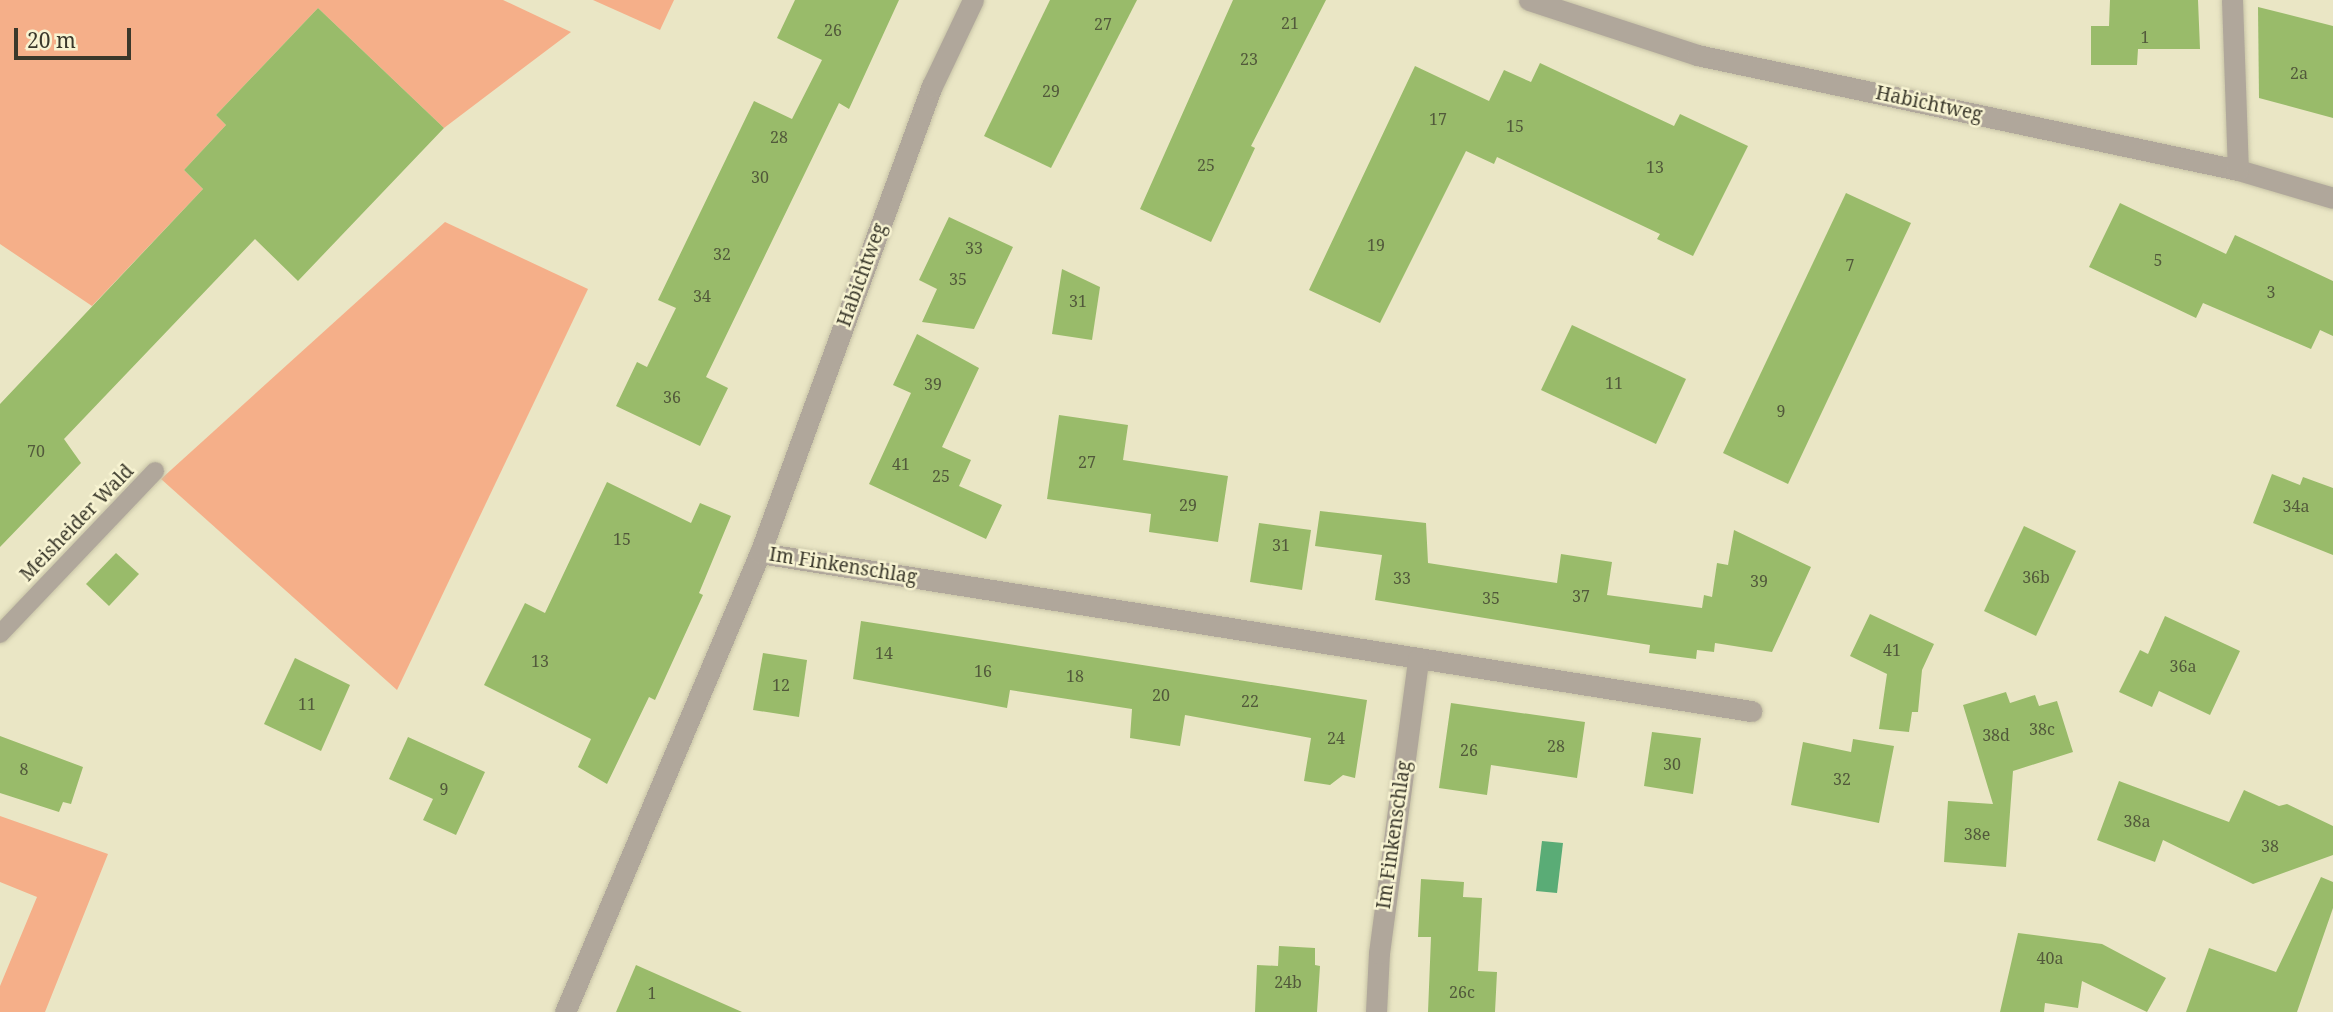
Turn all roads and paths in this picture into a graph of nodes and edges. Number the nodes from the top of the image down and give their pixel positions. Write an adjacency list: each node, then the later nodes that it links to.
1 (973, 0): 7 (street, Habichtweg)
2 (1529, 0): 4 (street, Habichtweg)
3 (2232, 0): 4 (street)
4 (2238, 170): 5 (street, Habichtweg)
5 (2333, 198)
6 (155, 471): 8 (lane, Meisheider Wald)
7 (760, 552): 9 (street, Im Finkenschlag); 11 (street, Im Finkenschlag)
8 (0, 634)
9 (1418, 659): 10 (street, Im Finkenschlag); 12 (street, Im Finkenschlag)
10 (1751, 711)
11 (565, 1012)
12 (1376, 1012)

